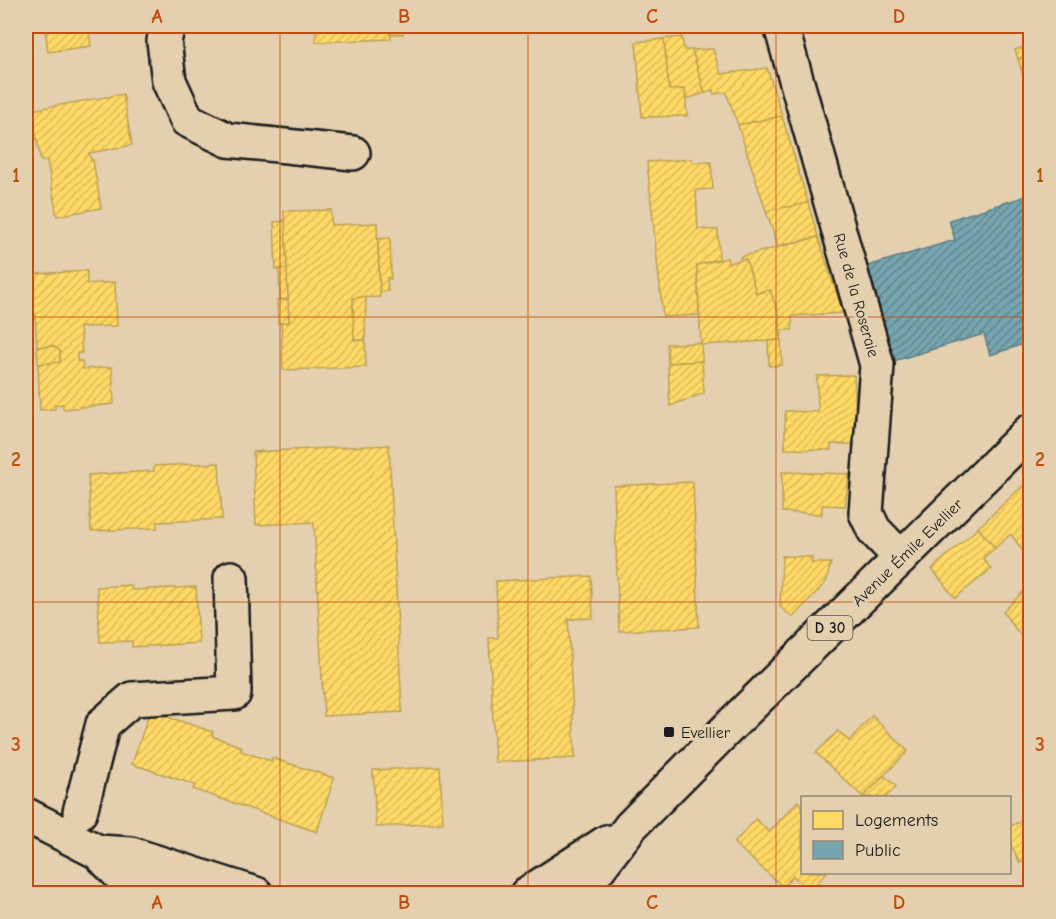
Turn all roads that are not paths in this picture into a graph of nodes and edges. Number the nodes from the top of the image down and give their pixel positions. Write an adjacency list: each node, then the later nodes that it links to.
1 (168, 26): 3 (street)
2 (781, 26): 5 (street, Rue de la Roseraie)
3 (353, 153)
4 (1030, 431): 5 (street, Avenue Émile Evellier / D 30)
5 (901, 558): 9 (street, Avenue Émile Evellier / D 30)
6 (231, 578): 7 (street)
7 (80, 812)
8 (26, 815): 10 (street)
9 (631, 826): 13 (street, Avenue Émile Evellier / D 30); 14 (street, Avenue Émile Evellier / D 30)
10 (98, 852): 11 (street); 12 (street)
11 (162, 894)
12 (256, 894)
13 (527, 894)
14 (579, 894)

